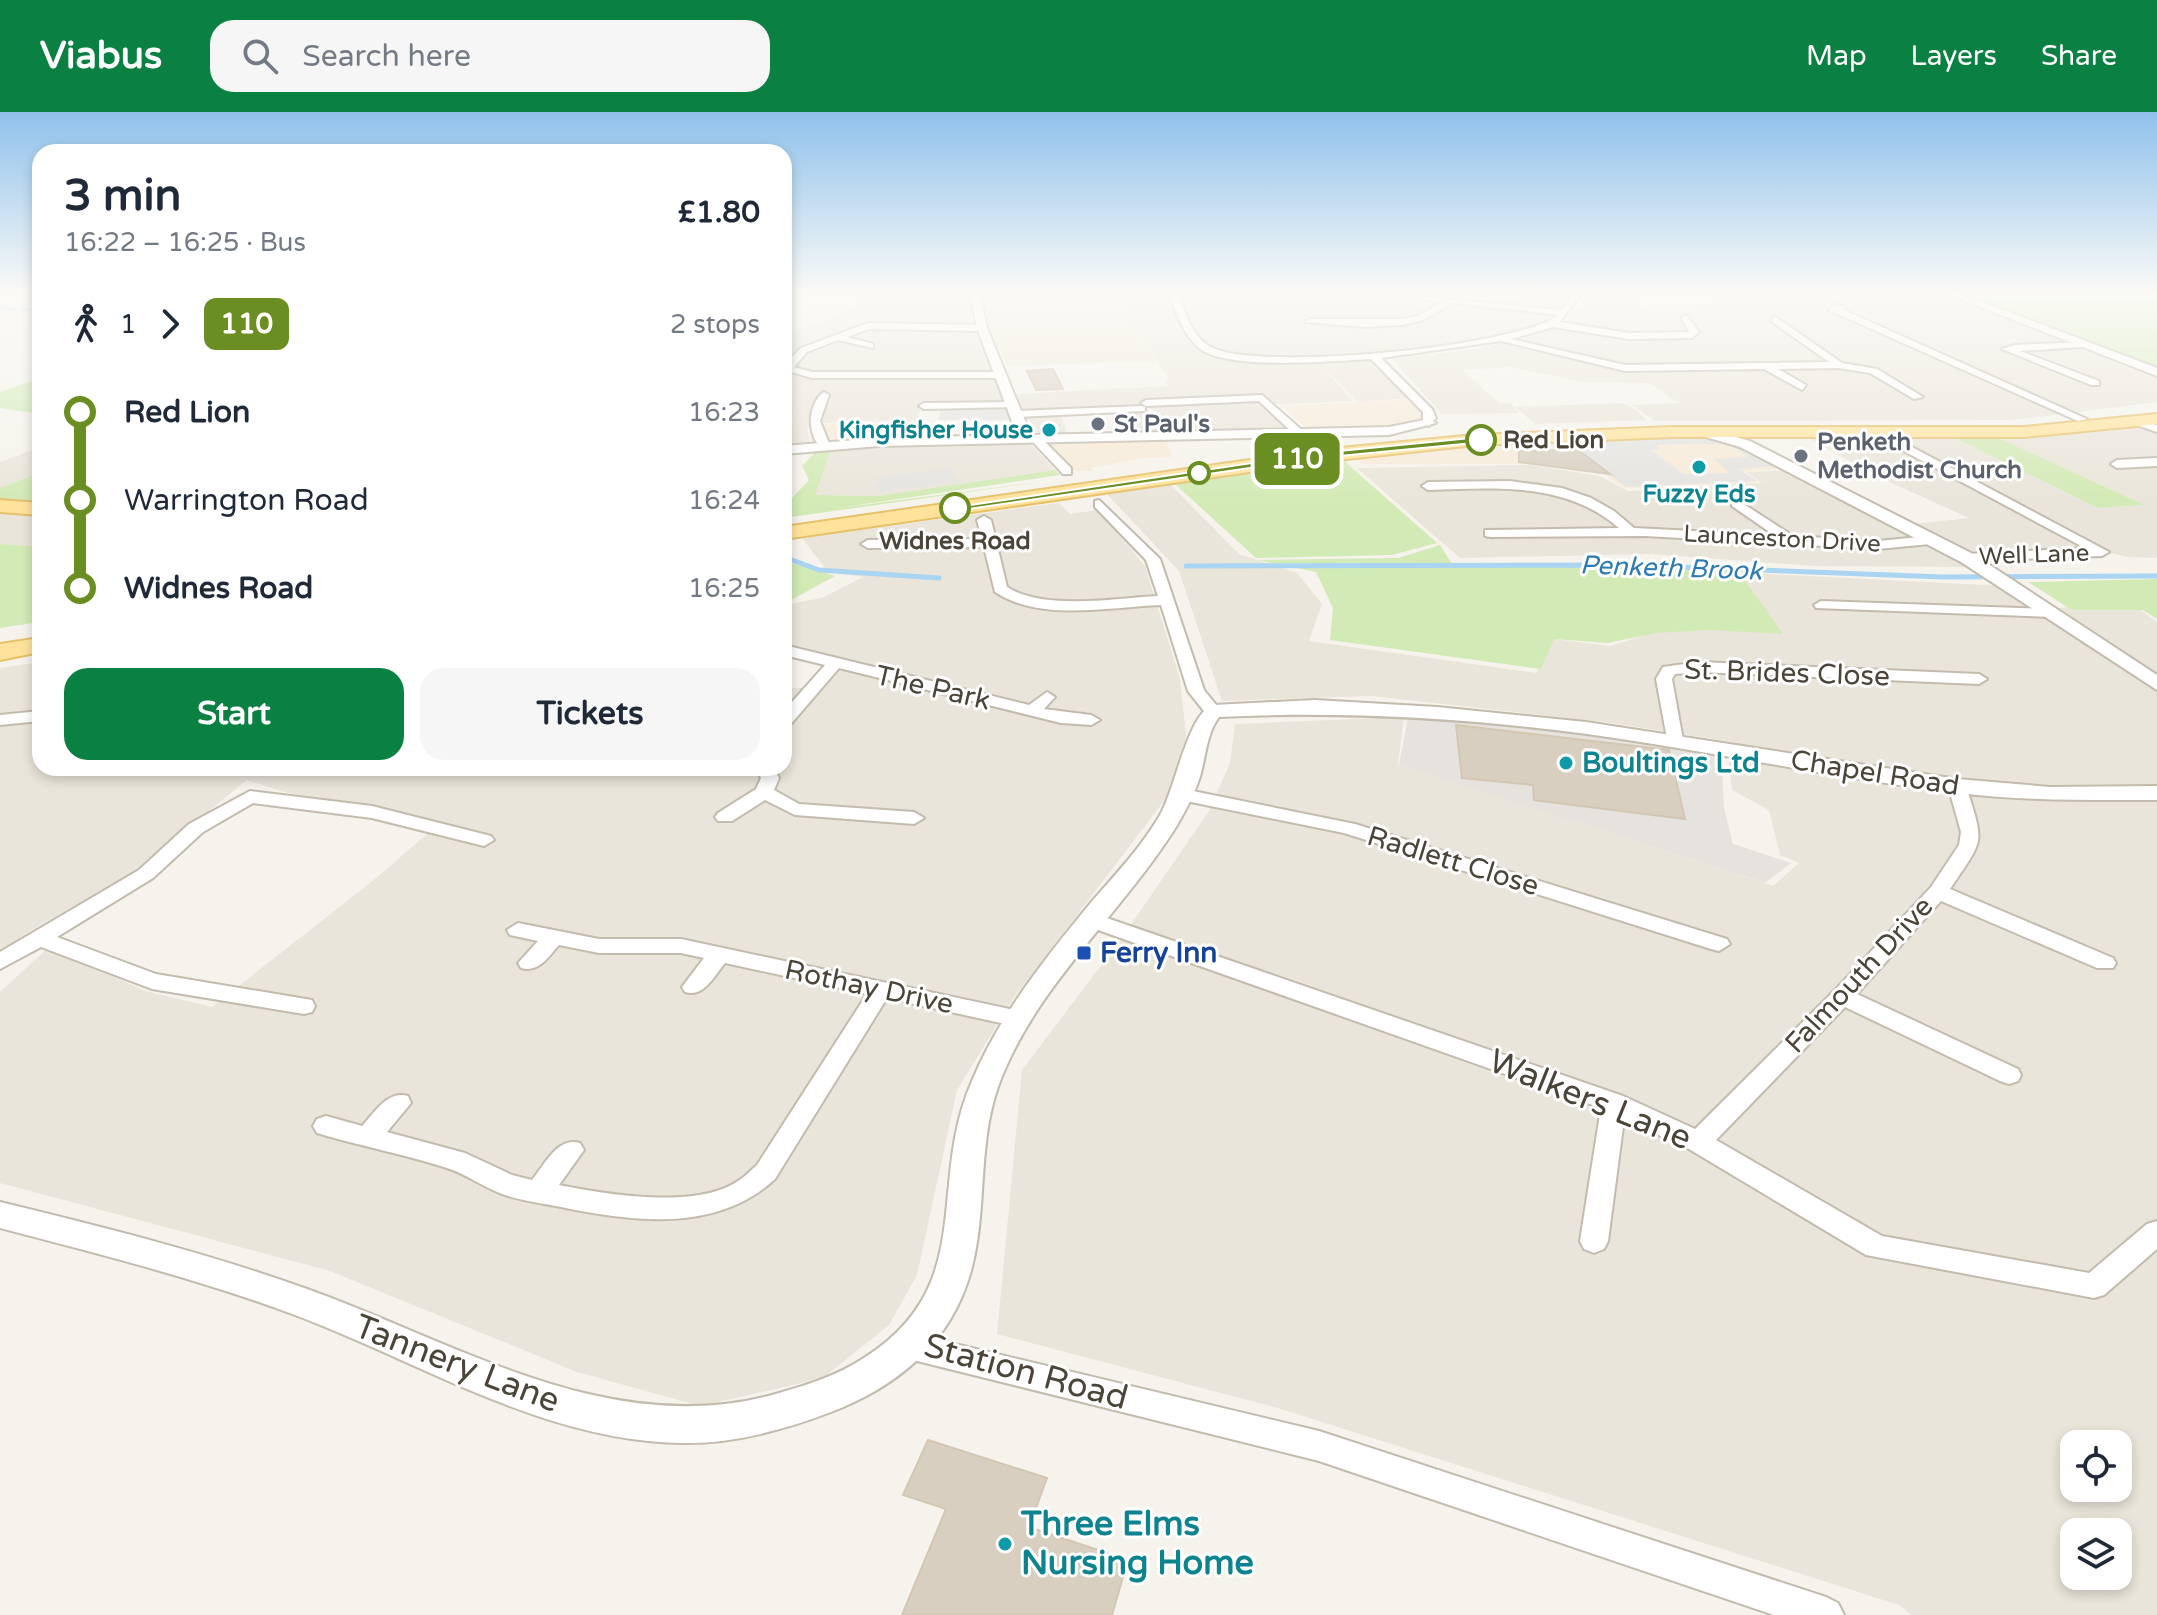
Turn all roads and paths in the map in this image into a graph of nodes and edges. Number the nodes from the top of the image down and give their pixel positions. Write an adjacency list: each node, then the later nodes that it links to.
1 (997, 364): 11 (street)
2 (1383, 364): 21 (street)
3 (1603, 364): 8 (street)
4 (1958, 364): 19 (street)
5 (2046, 364): 12 (street)
6 (2136, 364): 10 (street)
7 (1839, 365): 8 (street); 14 (street)
8 (1767, 367): 13 (street)
9 (792, 371): 11 (street)
10 (2157, 372)
11 (1001, 375): 18 (street)
12 (2095, 383)
13 (1802, 387)
14 (1936, 393)
15 (824, 395): 29 (street)
16 (925, 405): 18 (street)
17 (2157, 408): 19 (main road)
18 (1014, 409): 27 (street); 28 (street)
19 (2082, 419): 22 (main road)
20 (2148, 421): 23 (street); 24 (main road)
21 (1429, 423): 25 (main road); 27 (street)
22 (1704, 428): 25 (main road); 26 (main road)
23 (2157, 429)
24 (1876, 432): 26 (main road); 48 (street, Well Lane)
25 (1475, 436): 27 (main road); 41 (main road)
26 (1742, 438): 44 (street)
27 (1293, 439): 28 (street); 40 (main road)
28 (1031, 440): 29 (street); 32 (street)
29 (824, 446): 30 (street)
30 (792, 449)
31 (2157, 462): 33 (street)
32 (1067, 471)
33 (2132, 471)
34 (1428, 486): 42 (street)
35 (1093, 503): 49 (street)
36 (1736, 503): 45 (street)
37 (0, 506): 38 (main road)
38 (32, 508)
39 (984, 520): 46 (street)
40 (792, 521)
41 (792, 532)
42 (1631, 532): 43 (street, Launceston Drive); 45 (street, Launceston Drive)
43 (1490, 533)
44 (1930, 540): 45 (street, Launceston Drive); 48 (street)
45 (1791, 541)
46 (988, 543): 47 (street); 49 (street)
47 (868, 544)
48 (1967, 558): 51 (street)
49 (1166, 600): 62 (street)
50 (1821, 605): 51 (street)
51 (2051, 613): 59 (street)
52 (32, 633): 53 (main road)
53 (0, 639)
54 (32, 646): 55 (main road)
55 (0, 652)
56 (792, 652): 57 (street, The Park)
57 (834, 664): 61 (street, The Park); 63 (street)
58 (1979, 679): 67 (street, St. Brides Close)
59 (2157, 684)
60 (1047, 697): 61 (street)
61 (1032, 711): 66 (street, The Park)
62 (1213, 711): 67 (street, Chapel Road); 72 (street, Station Road)
63 (792, 712)
64 (32, 717): 65 (street)
65 (0, 720)
66 (1091, 720)
67 (1674, 740): 69 (street, Chapel Road)
68 (769, 776): 70 (street)
69 (1957, 786): 71 (street, Chapel Road); 76 (street, Falmouth Drive)
70 (764, 792): 73 (street); 74 (street)
71 (2157, 793)
72 (1183, 795): 77 (street, Station Road); 81 (street, Radlett Close)
73 (725, 817)
74 (914, 818)
75 (484, 840): 80 (street)
76 (1938, 892): 85 (street); 88 (street, Falmouth Drive)
77 (1091, 920): 90 (street, Station Road); 93 (street, Walkers Lane)
78 (518, 930): 79 (street, Rothay Drive)
79 (553, 938): 82 (street, Rothay Drive); 84 (street)
80 (41, 939): 83 (street); 89 (street)
81 (1719, 944)
82 (719, 955): 86 (street); 87 (street, Rothay Drive)
83 (0, 962)
84 (529, 963)
85 (2105, 963)
86 (693, 987)
87 (880, 991): 90 (street, Rothay Drive); 98 (street)
88 (1842, 996): 91 (street); 96 (street, Falmouth Drive)
89 (304, 1006)
90 (1019, 1019): 102 (street, Station Road)
91 (2009, 1075)
92 (399, 1103): 95 (street)
93 (1614, 1103): 96 (street, Walkers Lane); 101 (street)
94 (326, 1126): 95 (street)
95 (367, 1137): 98 (street)
96 (1698, 1142): 100 (street, Walkers Lane)
97 (571, 1150): 98 (street)
98 (537, 1193)
99 (0, 1215): 102 (street, Tannery Lane)
100 (2157, 1232)
101 (1594, 1241)
102 (909, 1346): 103 (street, Station Road)
103 (1826, 1615)

